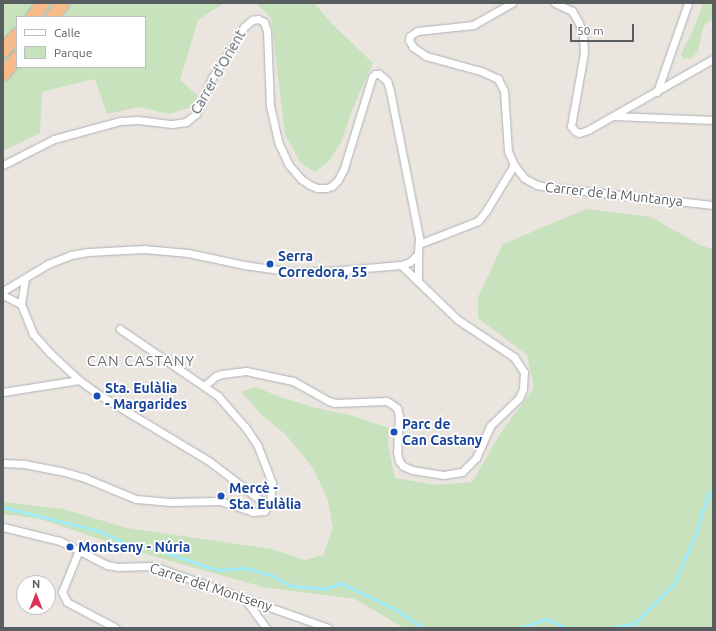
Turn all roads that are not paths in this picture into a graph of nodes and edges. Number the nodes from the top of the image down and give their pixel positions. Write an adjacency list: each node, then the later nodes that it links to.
1 (42, 3): 6 (highway)
2 (62, 3): 7 (highway)
3 (512, 3): 17 (street, Carrer de la Muntanya)
4 (555, 3): 14 (street)
5 (688, 3): 13 (street)
6 (33, 16)
7 (53, 16)
8 (16, 35): 9 (highway)
9 (3, 50)
10 (16, 58): 12 (highway)
11 (712, 60): 13 (street)
12 (3, 73)
13 (657, 92): 14 (street)
14 (614, 116): 15 (street)
15 (713, 120)
16 (3, 164): 19 (street, Carrer d'Orient)
17 (514, 165): 18 (street, Carrer de la Muntanya); 19 (street)
18 (713, 205)
19 (419, 244): 20 (street, Carrer d'Orient)
20 (418, 254): 21 (street); 23 (street, Carrer d'Orient)
21 (401, 265): 22 (street); 23 (street)
22 (25, 279): 24 (street); 26 (street)
23 (418, 281): 29 (street)
24 (3, 291)
25 (3, 295): 26 (street)
26 (21, 304): 28 (street)
27 (120, 329): 29 (street)
28 (79, 380): 30 (street); 32 (street)
29 (204, 386): 32 (street)
30 (3, 392)
31 (3, 463): 32 (street)
32 (268, 506)
33 (3, 527): 34 (street, Carrer del Montseny)
34 (79, 550): 35 (street, Carrer del Montseny); 36 (street)
35 (245, 599): 37 (street); 38 (street, Carrer del Montseny)
36 (116, 628)
37 (266, 628)
38 (328, 628)

